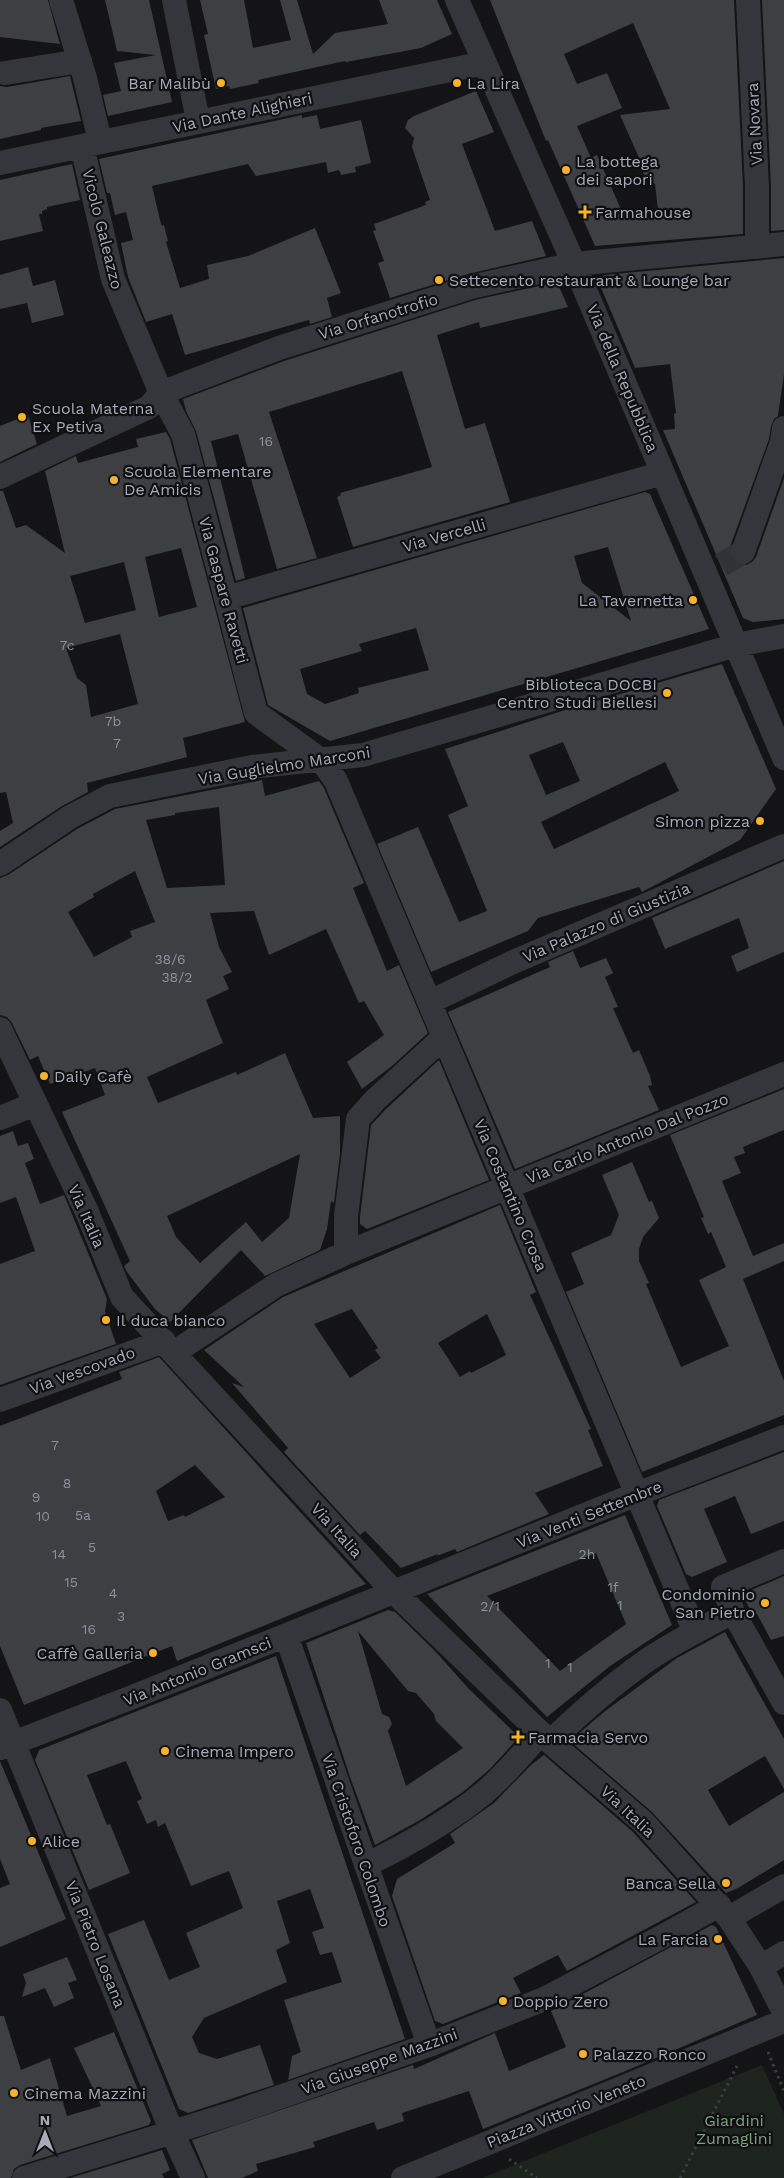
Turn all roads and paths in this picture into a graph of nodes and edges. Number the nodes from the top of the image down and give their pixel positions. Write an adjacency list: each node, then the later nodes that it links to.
1 (61, 0): 6 (street, Vicolo Galeazzo)
2 (174, 0): 8 (street)
3 (457, 0): 5 (street, Via della Repubblica)
4 (748, 0): 12 (street, Via Novara)
5 (484, 63): 8 (street, Via Dante Alighieri); 13 (street, Via della Repubblica)
6 (83, 69): 7 (street); 9 (street, Vicolo Galeazzo)
7 (5, 73)
8 (198, 121): 9 (street, Via Dante Alighieri)
9 (91, 144): 10 (street, Via Dante Alighieri); 14 (street, Vicolo Galeazzo)
10 (0, 163)
11 (784, 244): 12 (street, Via Orfanotrofio)
12 (758, 247): 13 (street, Via Orfanotrofio)
13 (574, 264): 14 (street, Via Orfanotrofio); 16 (street, Via della Repubblica)
14 (161, 393): 17 (street, Via Orfanotrofio); 19 (street, Via Gaspare Ravetti)
15 (784, 428): 18 (street)
16 (663, 473): 19 (street, Via Vercelli); 21 (street, Via della Repubblica)
17 (0, 477)
18 (743, 552)
19 (226, 598): 23 (street, Via Gaspare Ravetti)
20 (784, 636): 21 (street, Via Guglielmo Marconi)
21 (736, 645): 22 (street, Via della Repubblica); 23 (street, Via Guglielmo Marconi)
22 (784, 758)
23 (322, 760): 25 (street, Via Guglielmo Marconi); 26 (street, Via Costantino Crosa)
24 (784, 846): 26 (street, Via Palazzo di Giustizia)
25 (0, 864)
26 (430, 1002): 28 (street, Via Costantino Crosa)
27 (0, 1029): 30 (street, Via Italia)
28 (444, 1036): 32 (street, Via Costantino Crosa); 33 (street)
29 (784, 1074): 32 (street, Via Carlo Antonio Dal Pozzo)
30 (35, 1104): 31 (street); 35 (street, Via Italia)
31 (0, 1118)
32 (508, 1187): 33 (street, Via Carlo Antonio Dal Pozzo); 38 (street, Via Costantino Crosa)
33 (346, 1253): 34 (street, Via Carlo Antonio Dal Pozzo)
34 (276, 1285): 35 (street, Via Vescovado)
35 (169, 1346): 36 (street, Via Vescovado); 40 (street, Via Italia)
36 (0, 1400)
37 (784, 1437): 38 (street, Via Venti Settembre)
38 (637, 1494): 40 (street, Via Venti Settembre); 42 (street, Via Costantino Crosa)
39 (784, 1561): 41 (street)
40 (394, 1592): 43 (street, Via Antonio Gramsci); 46 (street, Via Italia)
41 (733, 1612): 42 (street); 44 (street)
42 (695, 1632): 46 (street)
43 (286, 1635): 47 (street, Via Antonio Gramsci); 48 (street, Via Cristoforo Colombo)
44 (784, 1703)
45 (0, 1710): 47 (street, Via Pietro Losana)
46 (546, 1738): 48 (street); 50 (street, Via Italia)
47 (7, 1746): 59 (street, Via Pietro Losana)
48 (366, 1865): 55 (street, Via Cristoforo Colombo)
49 (784, 1886): 50 (street, Via Giuseppe Mazzini)
50 (724, 1911): 52 (street, Via Italia); 55 (street, Via Giuseppe Mazzini)
51 (784, 1953): 52 (street)
52 (762, 1967): 53 (street)
53 (784, 2012)
54 (784, 2021): 63 (street, Piazza Vittorio Veneto)
55 (429, 2045): 59 (street, Via Giuseppe Mazzini)
56 (767, 2051): 58 (path)
57 (732, 2065): 65 (path)
58 (784, 2090)
59 (172, 2132): 61 (street, Via Giuseppe Mazzini); 62 (street, Via Pietro Losana)
60 (507, 2157): 64 (path)
61 (24, 2178)
62 (193, 2178)
63 (403, 2178)
64 (537, 2178)
65 (680, 2178)

